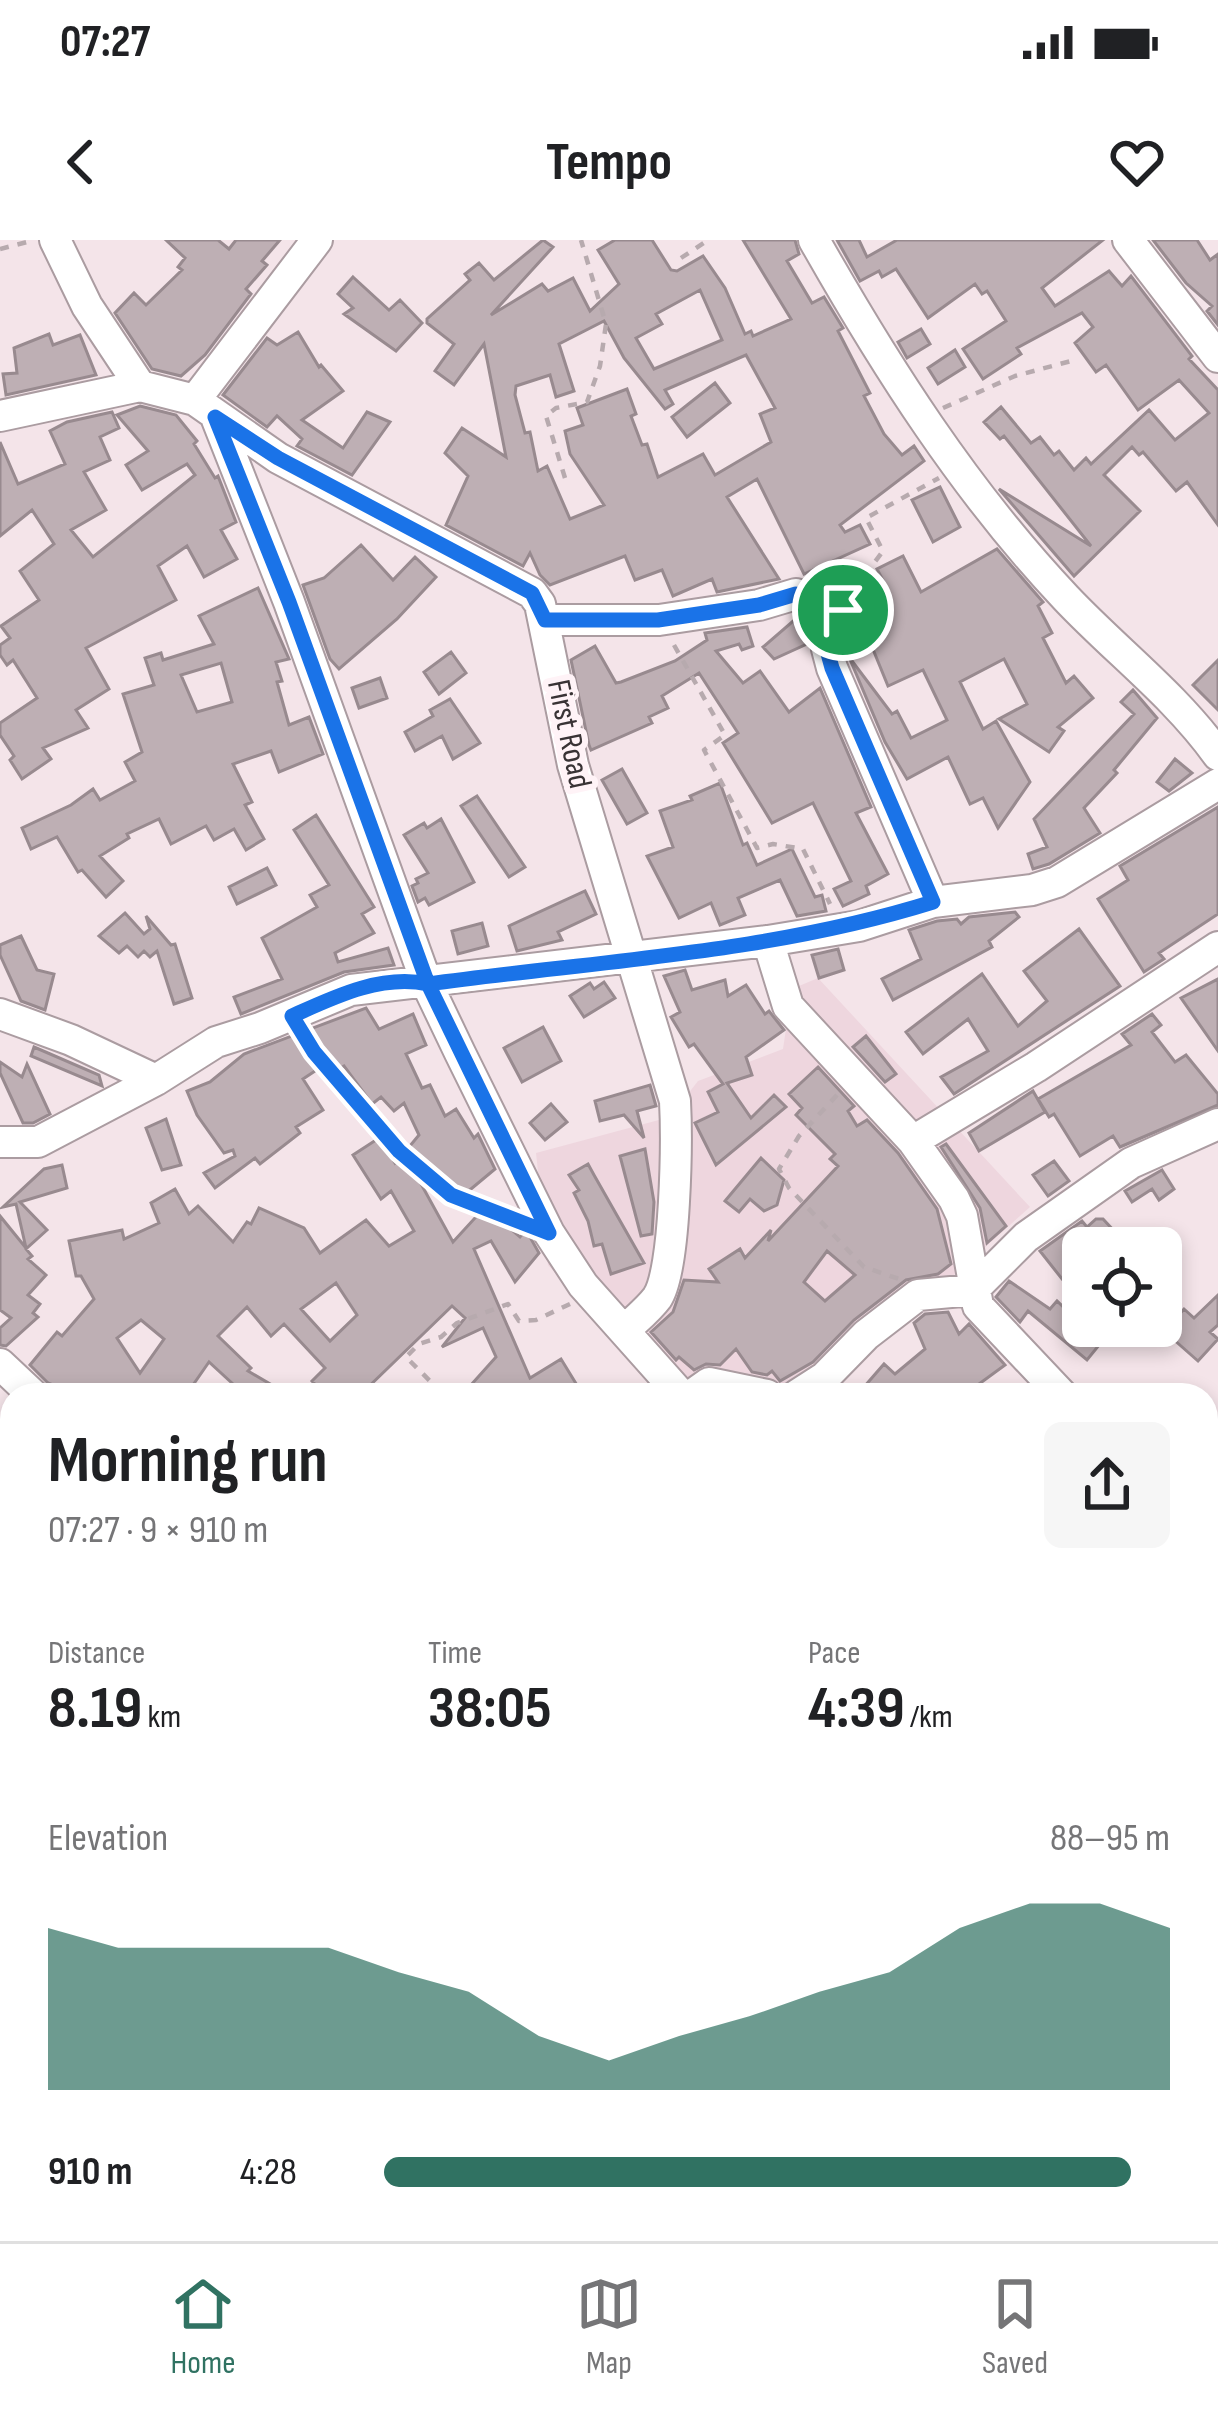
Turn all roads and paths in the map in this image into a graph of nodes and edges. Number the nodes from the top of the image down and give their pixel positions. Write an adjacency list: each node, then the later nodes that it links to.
1 (37, 240): 8 (path)
2 (55, 240): 12 (street)
3 (317, 240): 13 (street)
4 (581, 240): 17 (path)
5 (707, 240): 9 (path)
6 (814, 240): 14 (street)
7 (1128, 240): 10 (street)
8 (0, 249)
9 (681, 258)
10 (1218, 357)
11 (1071, 361): 14 (path)
12 (140, 386): 13 (street); 15 (street)
13 (205, 408): 19 (street); 28 (street)
14 (920, 414): 16 (street)
15 (0, 416)
16 (956, 468): 18 (path); 21 (street)
17 (565, 478)
18 (843, 610): 20 (street); 23 (street)
19 (545, 620): 20 (street); 27 (street, First Road)
20 (658, 620): 24 (path)
21 (1218, 755)
22 (1218, 784): 23 (street)
23 (933, 902): 24 (street)
24 (859, 926): 25 (street)
25 (768, 941): 27 (street); 31 (street)
26 (1218, 947): 34 (street)
27 (630, 959): 28 (street); 40 (street, First Road)
28 (428, 984): 30 (street); 36 (street)
29 (0, 1014): 32 (street)
30 (292, 1016): 32 (street); 36 (path)
31 (853, 1078): 34 (street); 39 (path)
32 (156, 1080): 35 (street)
33 (1218, 1124): 38 (street)
34 (913, 1141): 38 (street)
35 (0, 1142)
36 (549, 1233): 37 (street)
37 (587, 1289): 40 (street); 41 (path)
38 (973, 1290): 39 (street); 44 (street)
39 (918, 1295): 43 (street)
40 (624, 1331): 42 (street)
41 (432, 1383)
42 (670, 1383)
43 (816, 1383)
44 (1050, 1383)

